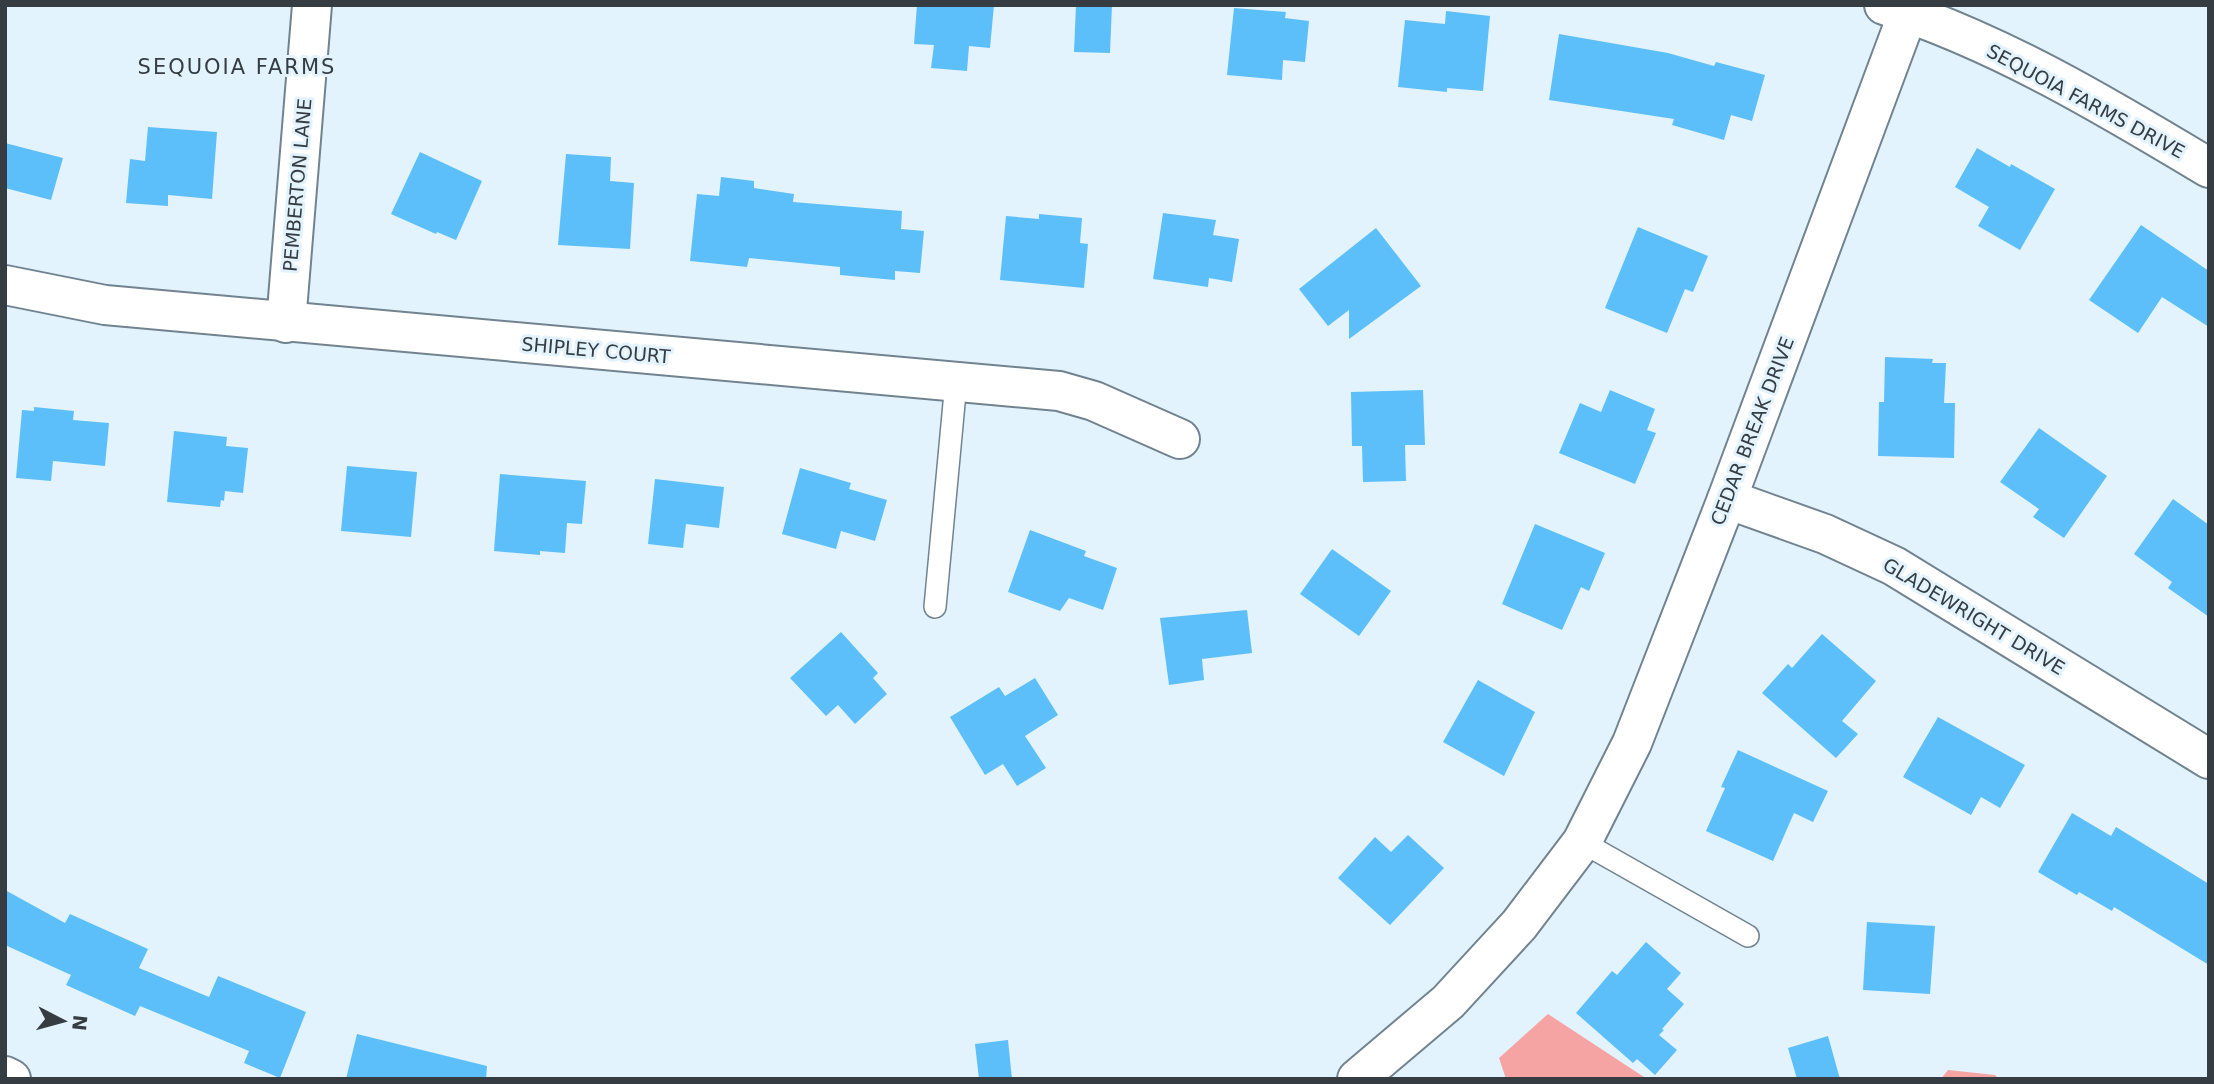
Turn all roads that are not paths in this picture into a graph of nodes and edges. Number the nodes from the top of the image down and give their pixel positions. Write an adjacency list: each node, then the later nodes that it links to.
1 (312, 5): 5 (street, PEMBERTON LANE)
2 (1896, 9): 3 (street, SEQUOIA FARMS DRIVE); 8 (street, CEDAR BREAK DRIVE)
3 (2209, 168)
4 (5, 285): 5 (street, SHIPLEY COURT)
5 (286, 323): 6 (street, SHIPLEY COURT)
6 (956, 382): 7 (street, SHIPLEY COURT); 9 (lane)
7 (1180, 439)
8 (1727, 499): 10 (street, GLADEWRIGHT DRIVE); 11 (street, CEDAR BREAK DRIVE)
9 (935, 607)
10 (2209, 760)
11 (1582, 842): 12 (lane); 15 (street, CEDAR BREAK DRIVE)
12 (1748, 936)
13 (5, 1076): 14 (street)
14 (11, 1079)
15 (1357, 1079)

